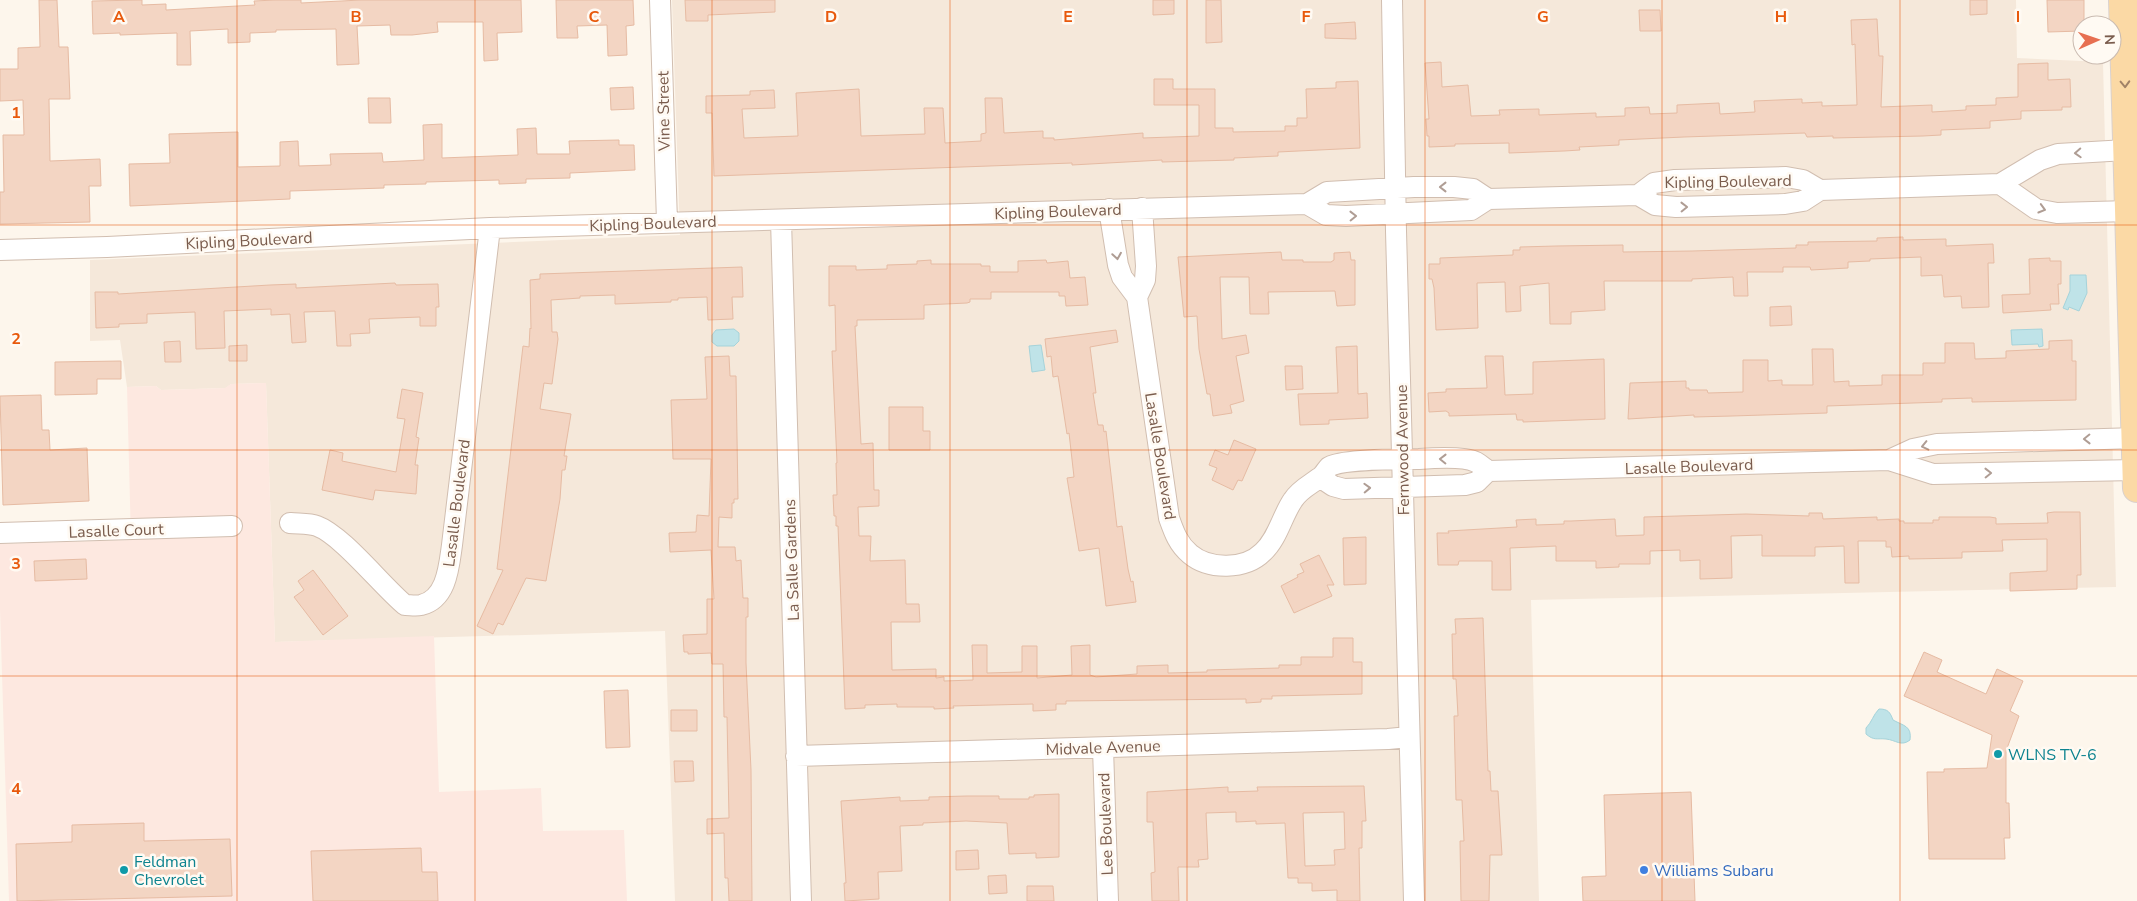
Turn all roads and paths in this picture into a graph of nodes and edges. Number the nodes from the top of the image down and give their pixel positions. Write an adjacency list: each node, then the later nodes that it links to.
1 (660, 0): 16 (street, Vine Street)
2 (1392, 0): 6 (street, Fernwood Avenue)
3 (2123, 0): 4 (main road, one-way to 4)
4 (2130, 137): 5 (street, Kipling Boulevard, one-way to 5); 13 (main road)
5 (2000, 184): 7 (street, Kipling Boulevard); 13 (street, one-way to 13)
6 (1395, 188): 9 (street, Kipling Boulevard, one-way to 6); 10 (street, Kipling Boulevard); 14 (street, Fernwood Avenue)
7 (1820, 190): 8 (street, Kipling Boulevard, one-way to 7); 8 (street, Kipling Boulevard)
8 (1638, 195): 9 (street, Kipling Boulevard)
9 (1488, 199): 14 (street, Kipling Boulevard)
10 (1307, 204): 11 (street, Kipling Boulevard); 14 (street, Kipling Boulevard, one-way to 14)
11 (1142, 208): 12 (street, Kipling Boulevard); 19 (street, Lasalle Boulevard)
12 (1109, 209): 15 (street, Kipling Boulevard); 19 (street, Lasalle Boulevard, one-way to 19)
13 (2129, 211): 20 (main road)
14 (1397, 214): 22 (street, Fernwood Avenue)
15 (781, 220): 16 (street, Kipling Boulevard); 34 (street, La Salle Gardens)
16 (667, 222): 17 (street, Kipling Boulevard)
17 (490, 228): 18 (street, Kipling Boulevard); 29 (street, Lasalle Boulevard)
18 (0, 250)
19 (1137, 297): 26 (street, Lasalle Boulevard)
20 (2135, 357): 21 (main road)
21 (2136, 438): 23 (street, Lasalle Boulevard, one-way to 23); 24 (main road)
22 (1403, 459): 25 (street, Lasalle Boulevard, one-way to 22); 26 (street, Lasalle Boulevard); 27 (street, Fernwood Avenue)
23 (1889, 460): 24 (street, Lasalle Boulevard, one-way to 24); 25 (street, Lasalle Boulevard)
24 (2136, 470): 28 (main road)
25 (1488, 471): 27 (street)
26 (1321, 478): 27 (street, one-way to 27)
27 (1403, 487): 32 (street, Fernwood Avenue)
28 (2137, 488)
29 (290, 523)
30 (232, 526): 31 (street, Lasalle Court)
31 (0, 533)
32 (1409, 737): 33 (street, Midvale Avenue); 37 (street, Fernwood Avenue)
33 (1103, 748): 34 (street, Midvale Avenue); 36 (street, Lee Boulevard)
34 (796, 756): 35 (street, La Salle Gardens)
35 (801, 901)
36 (1108, 901)
37 (1414, 901)

